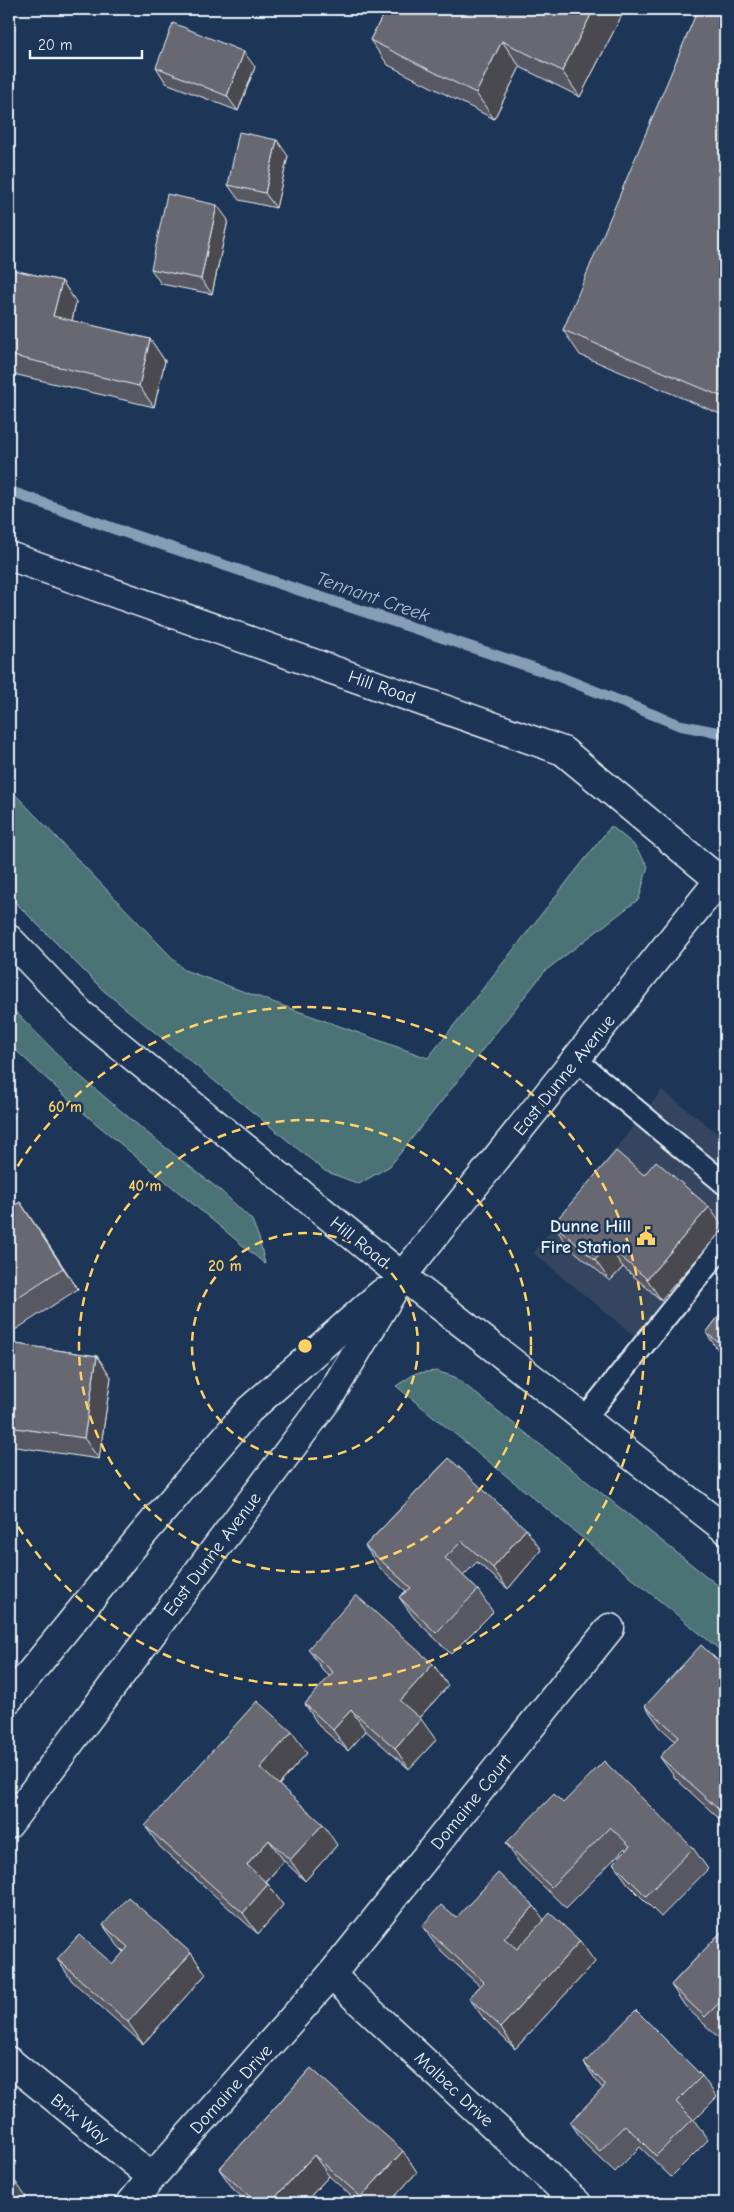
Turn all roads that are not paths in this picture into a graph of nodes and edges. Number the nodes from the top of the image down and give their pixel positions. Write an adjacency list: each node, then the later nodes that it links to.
1 (9, 556): 2 (street, Hill Road)
2 (722, 877): 4 (street, East Dunne Avenue)
3 (9, 939): 7 (street, Hill Road)
4 (576, 1060): 5 (lane); 7 (street, East Dunne Avenue)
5 (725, 1184)
6 (725, 1243): 8 (lane)
7 (402, 1276): 8 (street, Hill Road); 11 (street, East Dunne Avenue); 12 (street, East Dunne Avenue)
8 (585, 1418): 9 (street, Hill Road)
9 (725, 1529)
10 (610, 1628): 13 (street, Domaine Court)
11 (9, 1700)
12 (9, 1824)
13 (331, 1975): 15 (street, Domaine Drive); 17 (street, Malbec Drive)
14 (9, 2060): 15 (street, Brix Way)
15 (152, 2177): 16 (street, Domaine Drive)
16 (131, 2203)
17 (577, 2203)

